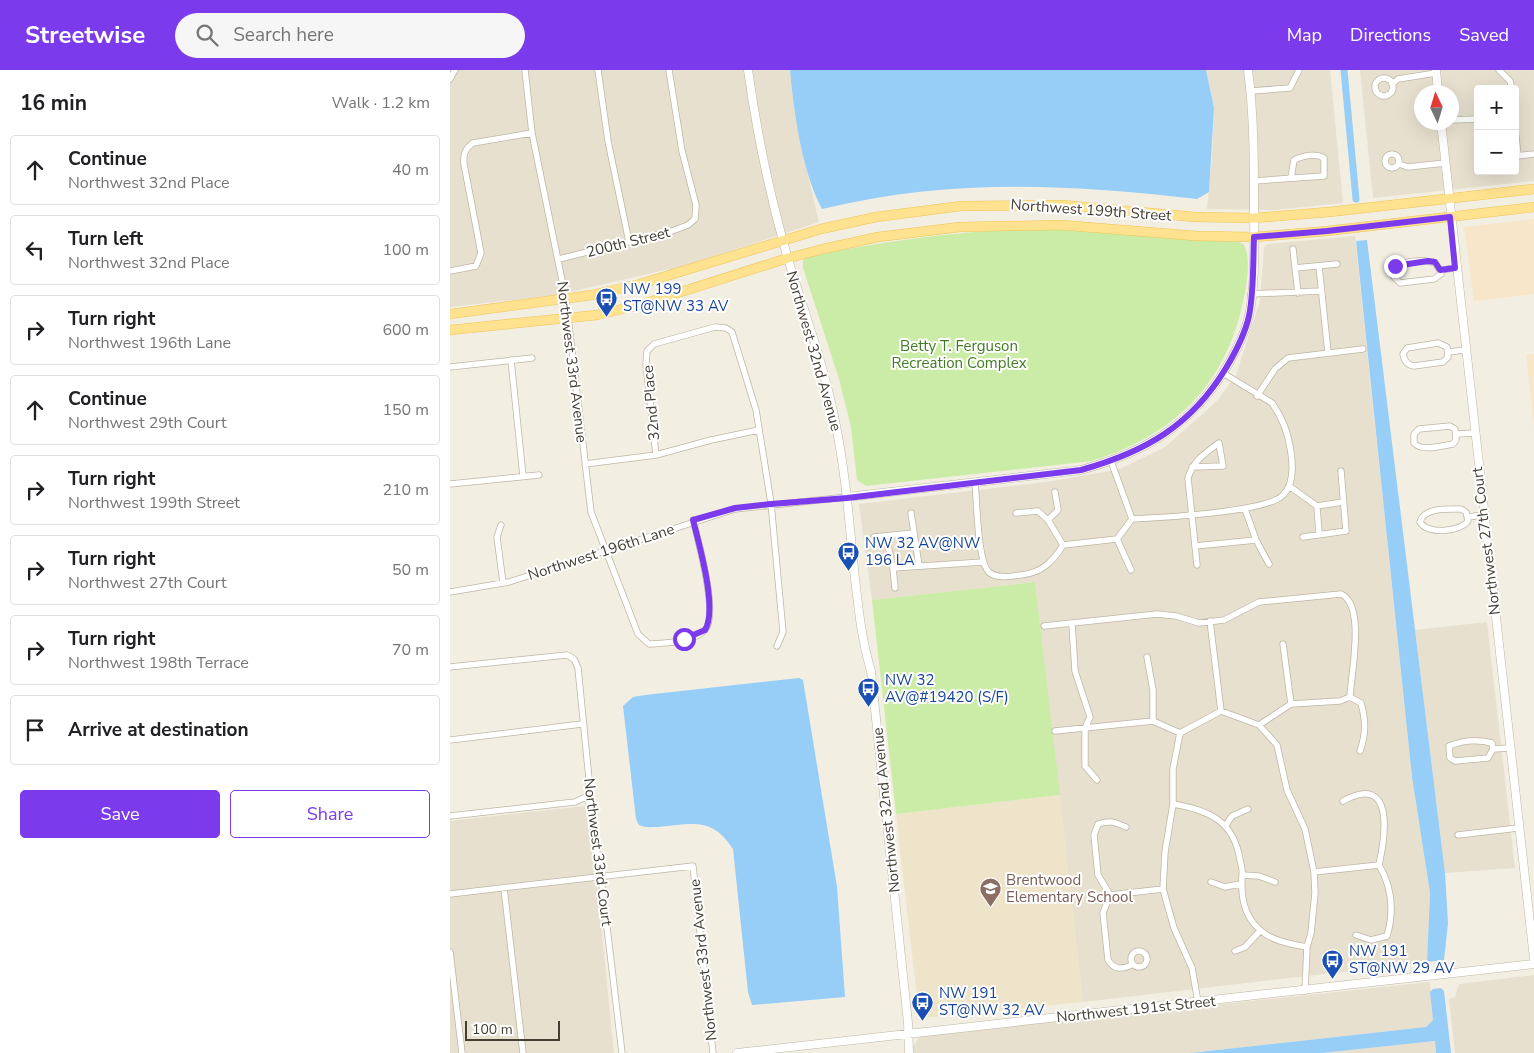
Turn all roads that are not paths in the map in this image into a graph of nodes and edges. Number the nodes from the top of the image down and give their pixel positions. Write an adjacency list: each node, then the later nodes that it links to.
1 (455, 70): 10 (street)
2 (525, 70): 18 (street, Northwest 33rd Avenue)
3 (598, 70): 32 (street)
4 (669, 70): 32 (street, 200th Street)
5 (748, 70): 31 (street, Northwest 32nd Avenue)
6 (1248, 70): 14 (street, Northwest 196th Lane)
7 (1299, 70): 14 (street)
8 (1499, 70): 13 (street)
9 (1436, 72): 11 (street); 12 (street)
10 (451, 78)
11 (1392, 84)
12 (1437, 85)
13 (1511, 85)
14 (1251, 91): 24 (street, Northwest 196th Lane)
15 (1474, 119): 16 (street)
16 (1459, 120)
17 (1442, 130): 21 (street, Northwest 27th Court)
18 (532, 133): 35 (street, Northwest 33rd Avenue); 41 (street)
19 (1534, 154): 20 (street)
20 (1519, 156)
21 (1445, 163): 22 (street); 26 (street, Northwest 27th Court)
22 (1399, 164)
23 (1291, 178): 23 (street); 24 (street)
24 (1254, 181): 29 (street, Northwest 196th Lane)
25 (1534, 189): 26 (main road, Northwest 199th Street)
26 (1448, 198): 28 (street, Northwest 27th Court); 29 (main road, Northwest 199th Street)
27 (1534, 206): 28 (main road, Northwest 199th Street)
28 (1450, 217): 30 (main road, Northwest 199th Street); 39 (street, Northwest 27th Court)
29 (1254, 218): 30 (street, Northwest 196th Lane); 31 (main road, Northwest 199th Street)
30 (1254, 237): 34 (main road, Northwest 199th Street); 44 (street, Northwest 196th Lane)
31 (783, 239): 34 (street, Northwest 32nd Avenue); 45 (main road, Northwest 199th Street)
32 (629, 242): 35 (street, 200th Street)
33 (1293, 248): 38 (street)
34 (788, 258): 47 (main road, Northwest 199th Street); 72 (street, Northwest 32nd Avenue)
35 (559, 259): 45 (street, Northwest 33rd Avenue)
36 (1337, 264): 37 (street)
37 (1319, 266): 38 (street); 42 (street)
38 (1295, 268): 43 (street)
39 (1455, 268): 40 (street); 50 (street, Northwest 27th Court)
40 (1440, 270): 40 (street)
41 (450, 271)
42 (1321, 291): 43 (street); 52 (street)
43 (1298, 293): 44 (street)
44 (1251, 294): 56 (street, Northwest 196th Lane)
45 (566, 300): 46 (main road, Northwest 199th Street); 47 (street, Northwest 33rd Avenue)
46 (450, 314)
47 (568, 318): 48 (main road, Northwest 199th Street); 63 (street, Northwest 33rd Avenue)
48 (450, 330)
49 (1363, 349): 52 (street)
50 (1465, 350): 51 (street); 59 (street, Northwest 27th Court)
51 (1448, 352): 51 (street)
52 (1328, 353): 57 (street)
53 (532, 358): 54 (street)
54 (511, 360): 55 (street); 67 (street)
55 (450, 367)
56 (1223, 373): 57 (street); 62 (street, Northwest 196th Lane)
57 (1257, 396): 70 (street)
58 (760, 430): 61 (street); 61 (street, 32nd Place); 74 (street)
59 (1474, 433): 60 (street); 80 (street, Northwest 27th Court)
60 (1457, 434): 60 (street)
61 (656, 455): 63 (street)
62 (1111, 461): 68 (street, Northwest 196th Lane); 82 (street)
63 (585, 464): 95 (street, Northwest 33rd Avenue)
64 (1192, 467): 64 (street); 79 (street)
65 (1341, 471): 73 (street)
66 (539, 474): 67 (street)
67 (523, 476): 69 (street)
68 (975, 482): 72 (street, Northwest 196th Lane); 96 (street)
69 (450, 484)
70 (1290, 486): 75 (street); 76 (street)
71 (1055, 492): 84 (street)
72 (847, 498): 74 (street, Northwest 196th Lane); 158 (street, Northwest 32nd Avenue)
73 (1343, 502): 75 (street); 87 (street)
74 (771, 504): 83 (street, Northwest 196th Lane); 109 (street)
75 (1317, 506): 87 (street)
76 (1245, 509): 79 (street); 92 (street)
77 (1016, 512): 84 (street)
78 (911, 513): 86 (street)
79 (1192, 514): 82 (street); 94 (street)
80 (1483, 515): 81 (street); 123 (street, Northwest 27th Court)
81 (1468, 517): 81 (street)
82 (1132, 519): 91 (street)
83 (693, 520): 95 (street, Northwest 196th Lane); 95 (street, Northwest 33rd Avenue)
84 (1048, 520): 93 (street)
85 (501, 525): 102 (street)
86 (914, 533): 88 (street); 99 (street)
87 (1319, 534): 90 (street)
88 (886, 536): 89 (street); 100 (street)
89 (874, 537)
90 (1303, 537)
91 (1117, 539): 93 (street); 101 (street)
92 (1256, 540): 94 (street); 97 (street)
93 (1063, 545): 96 (street)
94 (1195, 546): 98 (street)
95 (606, 551): 102 (street, Northwest 196th Lane)
96 (983, 562): 99 (street)
97 (1269, 564)
98 (1197, 565)
99 (918, 566): 100 (street)
100 (893, 568): 103 (street)
101 (1131, 570)
102 (503, 583): 104 (street, Northwest 196th Lane)
103 (895, 588)
104 (450, 592)
105 (1210, 621): 106 (street); 112 (street); 114 (street)
106 (1072, 624): 107 (street); 118 (street)
107 (1044, 626)
108 (1283, 644): 113 (street)
109 (777, 646)
110 (1147, 657): 115 (street)
111 (450, 667): 116 (street, Northwest 33rd Court)
112 (1350, 697): 113 (street); 124 (street)
113 (1291, 704): 117 (street)
114 (1221, 711): 117 (street); 120 (street)
115 (1153, 720): 118 (street); 120 (street)
116 (582, 724): 121 (street); 126 (street, Northwest 33rd Court)
117 (1259, 725): 136 (street)
118 (1085, 728): 119 (street); 125 (street)
119 (1055, 732)
120 (1180, 733): 128 (street)
121 (450, 740)
122 (1493, 748): 122 (street); 123 (street)
123 (1510, 748): 133 (street, Northwest 27th Court)
124 (1360, 751)
125 (1097, 780)
126 (588, 796): 130 (street); 138 (street, Northwest 33rd Court)
127 (1342, 801): 135 (street)
128 (1173, 804): 131 (street); 143 (street)
129 (1248, 809): 131 (street)
130 (450, 816)
131 (1226, 825): 137 (street)
132 (1126, 827): 145 (street)
133 (1518, 828): 134 (street); 146 (street, Northwest 27th Court)
134 (1458, 835)
135 (1379, 864): 136 (street); 148 (street)
136 (1314, 872): 150 (street)
137 (1242, 875): 140 (street); 141 (street)
138 (601, 876): 142 (street); 161 (street, Northwest 33rd Court); 162 (street, Northwest 33rd Avenue)
139 (1211, 882): 141 (street)
140 (1275, 882)
141 (1240, 884): 147 (street)
142 (504, 888): 144 (street); 160 (street)
143 (1164, 889): 145 (street); 157 (street)
144 (450, 894)
145 (1110, 895): 154 (street)
146 (1529, 928): 149 (street); 153 (street, Northwest 27th Court)
147 (1260, 931): 150 (street); 152 (street)
148 (1356, 935)
149 (1534, 940)
150 (1306, 947): 156 (street)
151 (450, 952): 159 (street)
152 (1236, 952)
153 (1534, 959)
154 (1133, 964)
155 (1534, 964): 156 (street, Northwest 191st Street)
156 (1305, 991): 157 (street, Northwest 191st Street)
157 (1198, 1002): 158 (street, Northwest 191st Street)
158 (908, 1034): 163 (street, Northwest 191st Street); 164 (street, Northwest 32nd Avenue)
159 (462, 1053)
160 (523, 1053)
161 (622, 1053)
162 (713, 1053)
163 (737, 1053)
164 (909, 1053)

